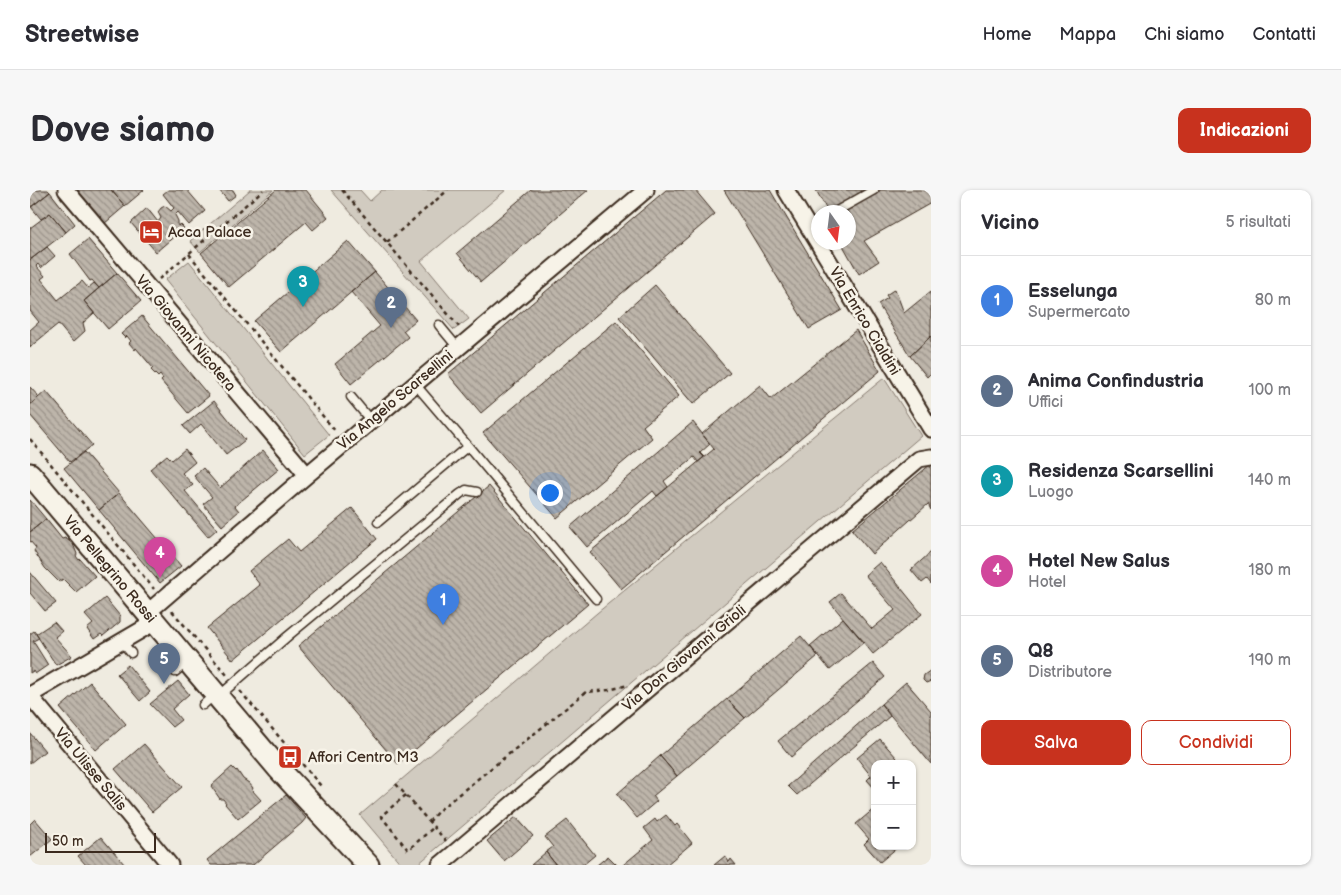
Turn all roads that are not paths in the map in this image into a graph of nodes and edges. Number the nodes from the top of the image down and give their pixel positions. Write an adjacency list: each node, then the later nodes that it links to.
1 (66, 190): 15 (street, Via Giovanni Nicotera)
2 (646, 190): 7 (street, Via Angelo Scarsellini)
3 (786, 190): 11 (street, Via Enrico Cialdini)
4 (874, 190): 5 (lane)
5 (847, 205)
6 (438, 325): 7 (lane)
7 (463, 343): 8 (street, Via Angelo Scarsellini)
8 (415, 384): 10 (street, Via Angelo Scarsellini); 12 (lane)
9 (351, 397): 10 (lane)
10 (371, 421): 15 (street, Via Angelo Scarsellini)
11 (930, 428): 13 (street, Via Enrico Cialdini)
12 (468, 446): 17 (lane); 18 (lane)
13 (925, 458): 22 (street, Via Don Giovanni Grioli)
14 (30, 474): 19 (main road, Via Pellegrino Rossi)
15 (307, 475): 19 (street, Via Angelo Scarsellini)
16 (477, 492): 21 (lane)
17 (378, 522)
18 (596, 599)
19 (156, 614): 20 (street, Via Angelo Scarsellini); 21 (main road, Via Pellegrino Rossi)
20 (30, 696): 23 (street, Via Ulisse Salis)
21 (212, 698): 24 (main road, Via Pellegrino Rossi)
22 (446, 863)
23 (170, 865)
24 (368, 865)

